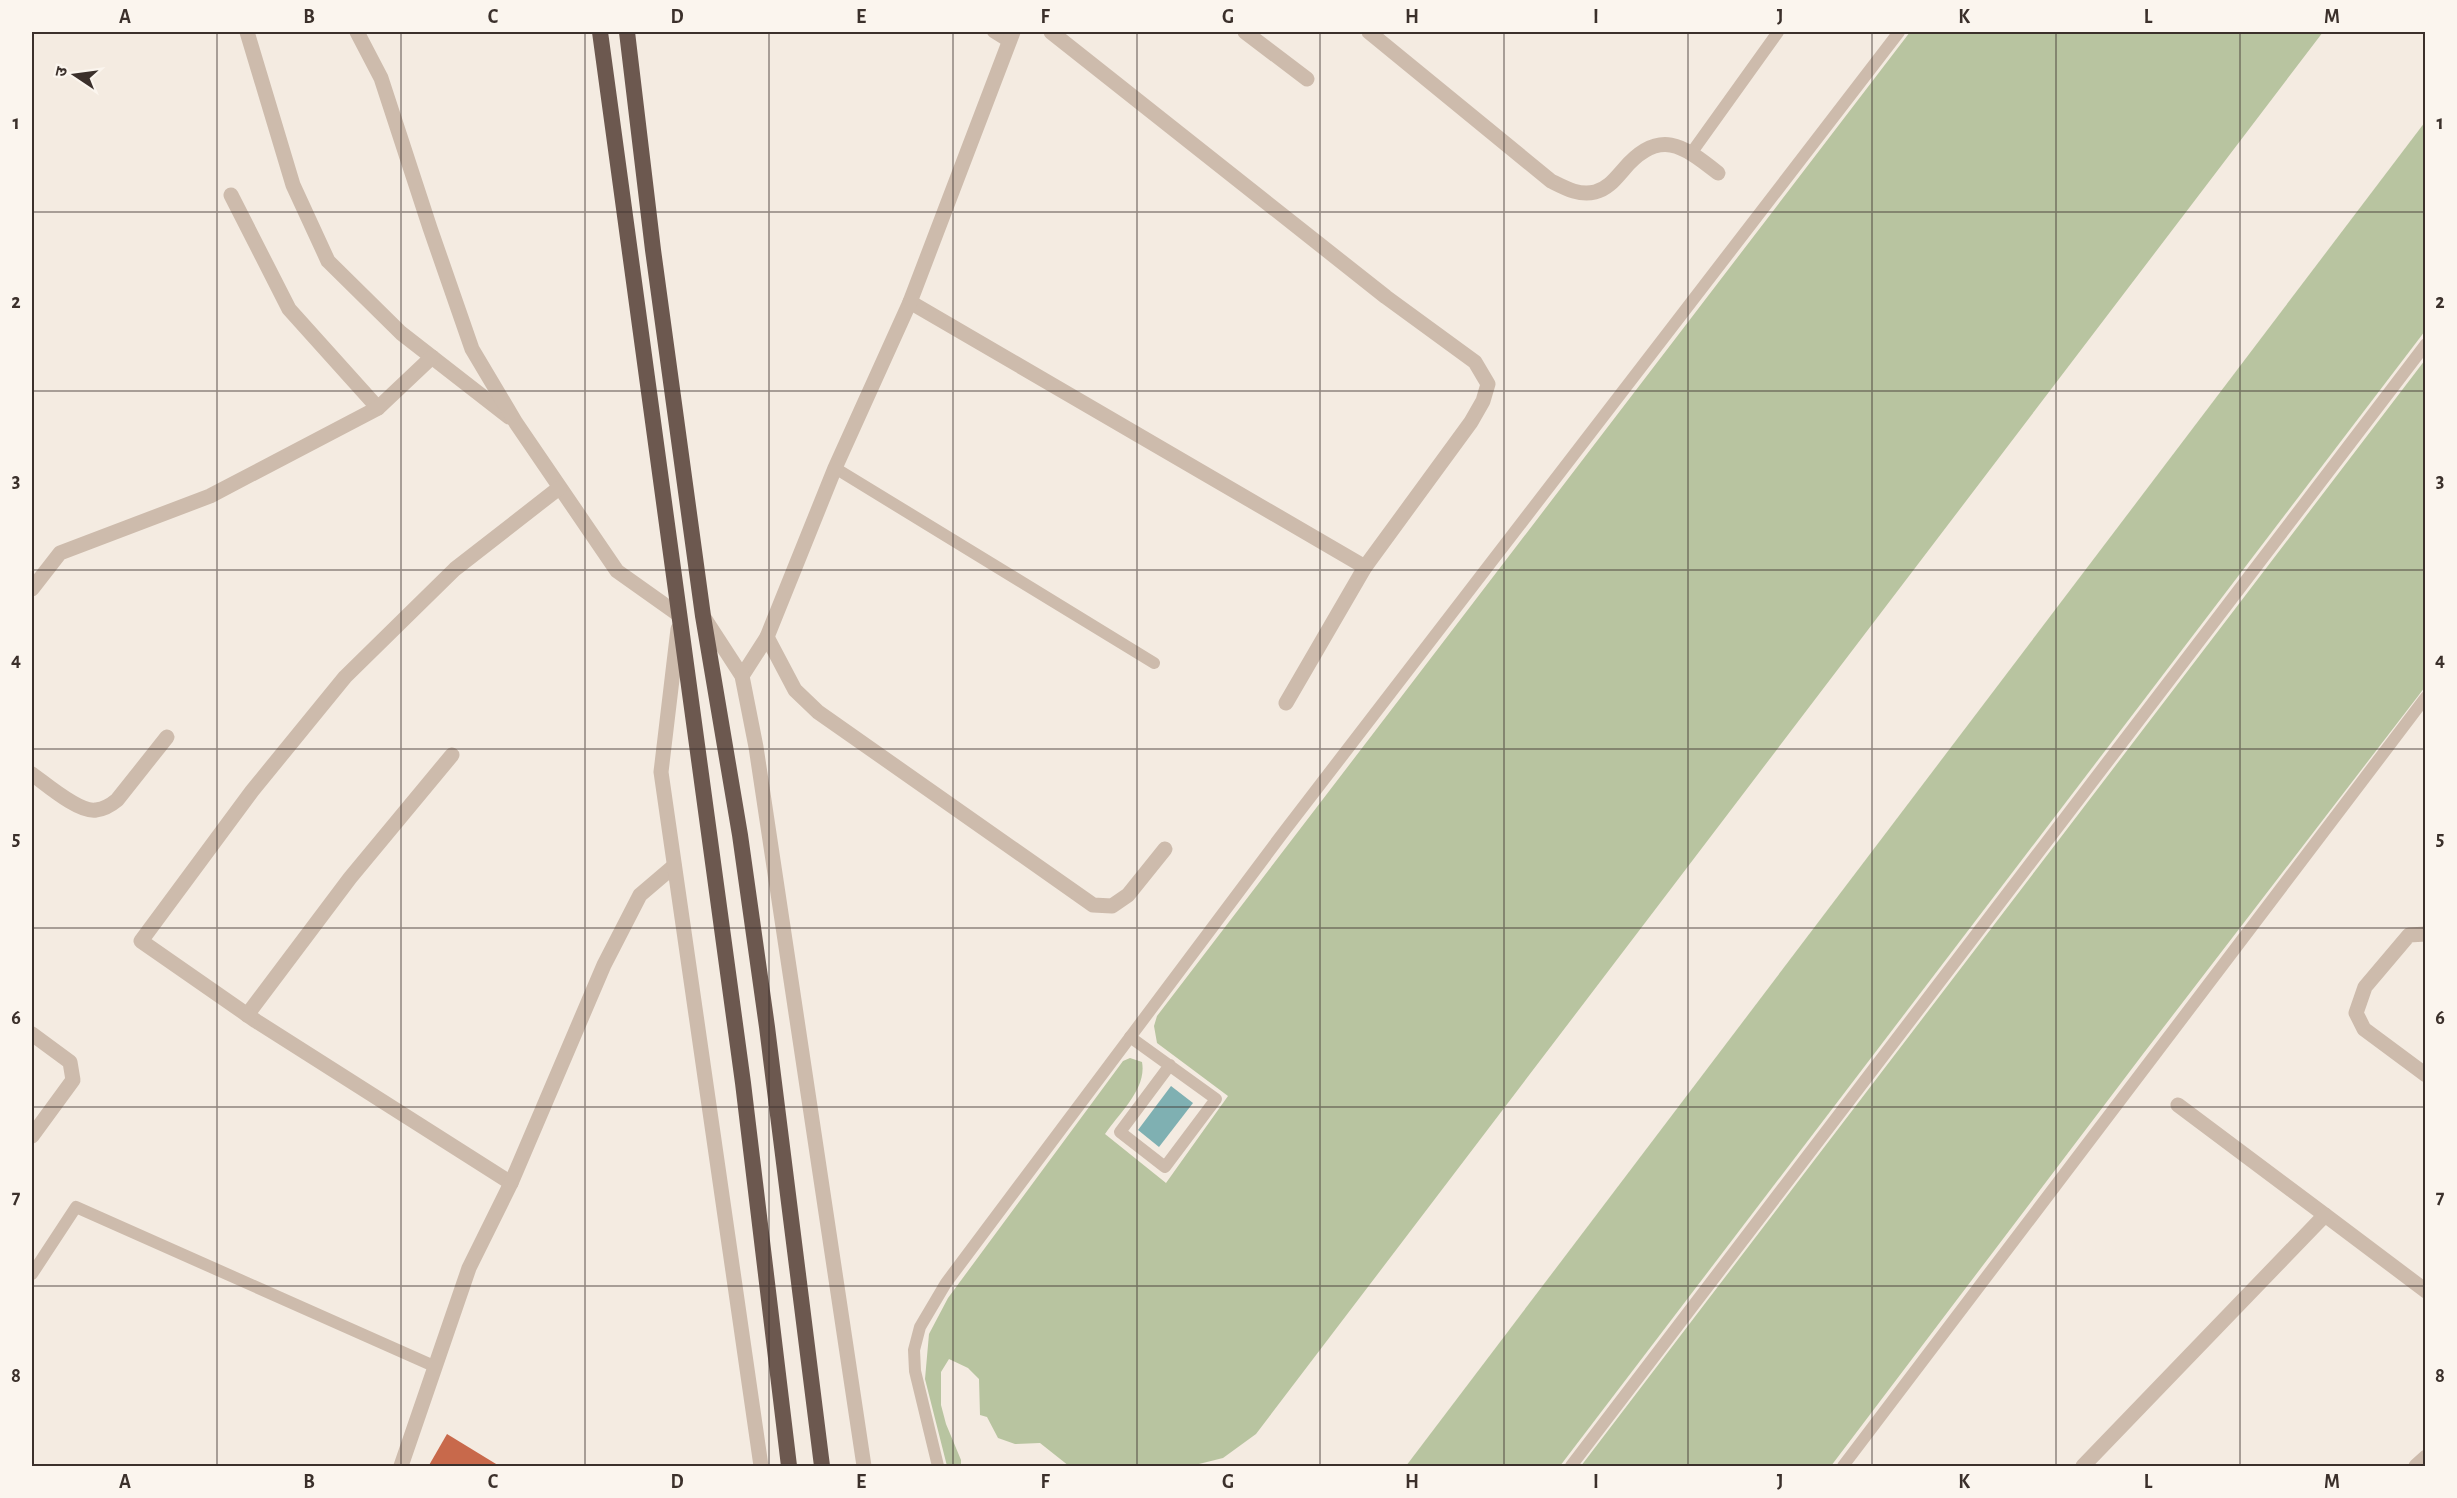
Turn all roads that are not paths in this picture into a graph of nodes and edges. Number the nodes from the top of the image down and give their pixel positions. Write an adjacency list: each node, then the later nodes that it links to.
1 (247, 32): 18 (street)
2 (357, 32): 20 (street)
3 (600, 32): 25 (highway)
4 (627, 32): 26 (highway)
5 (993, 32): 11 (lane)
6 (1051, 32): 23 (street)
7 (1245, 32): 12 (street)
8 (1369, 32): 13 (street)
9 (1778, 32): 13 (lane)
10 (1899, 32): 40 (lane)
11 (1011, 37): 16 (street)
12 (1307, 79)
13 (1692, 152): 14 (street)
14 (1718, 173)
15 (231, 195): 19 (street)
16 (910, 302): 21 (street); 23 (street)
17 (2426, 344): 57 (lane)
18 (432, 357): 19 (street); 20 (street)
19 (378, 408): 24 (street)
20 (516, 423): 22 (street)
21 (835, 468): 27 (street); 28 (lane)
22 (559, 488): 25 (street); 38 (street)
23 (1365, 567): 31 (street)
24 (32, 589)
25 (679, 615): 36 (street); 53 (highway)
26 (703, 616): 29 (street); 54 (highway)
27 (767, 637): 29 (street); 35 (street)
28 (1154, 663)
29 (742, 676): 55 (street)
30 (2426, 697): 58 (lane)
31 (1286, 703)
32 (167, 737): 34 (street)
33 (452, 755): 38 (street)
34 (32, 774)
35 (1165, 849)
36 (674, 866): 45 (street); 52 (street)
37 (2426, 934): 42 (street)
38 (248, 1015): 45 (street)
39 (32, 1034): 44 (street)
40 (1130, 1037): 41 (lane); 56 (lane)
41 (1170, 1065): 41 (lane)
42 (2426, 1075)
43 (2178, 1105): 46 (street)
44 (32, 1136)
45 (511, 1183): 49 (street)
46 (2325, 1215): 48 (street); 59 (street)
47 (32, 1274): 49 (lane)
48 (2426, 1291)
49 (436, 1367): 51 (street)
50 (2426, 1457): 60 (street)
51 (401, 1467)
52 (760, 1467)
53 (789, 1467)
54 (822, 1467)
55 (864, 1467)
56 (939, 1467)
57 (1571, 1467)
58 (1843, 1467)
59 (2083, 1467)
60 (2416, 1467)

